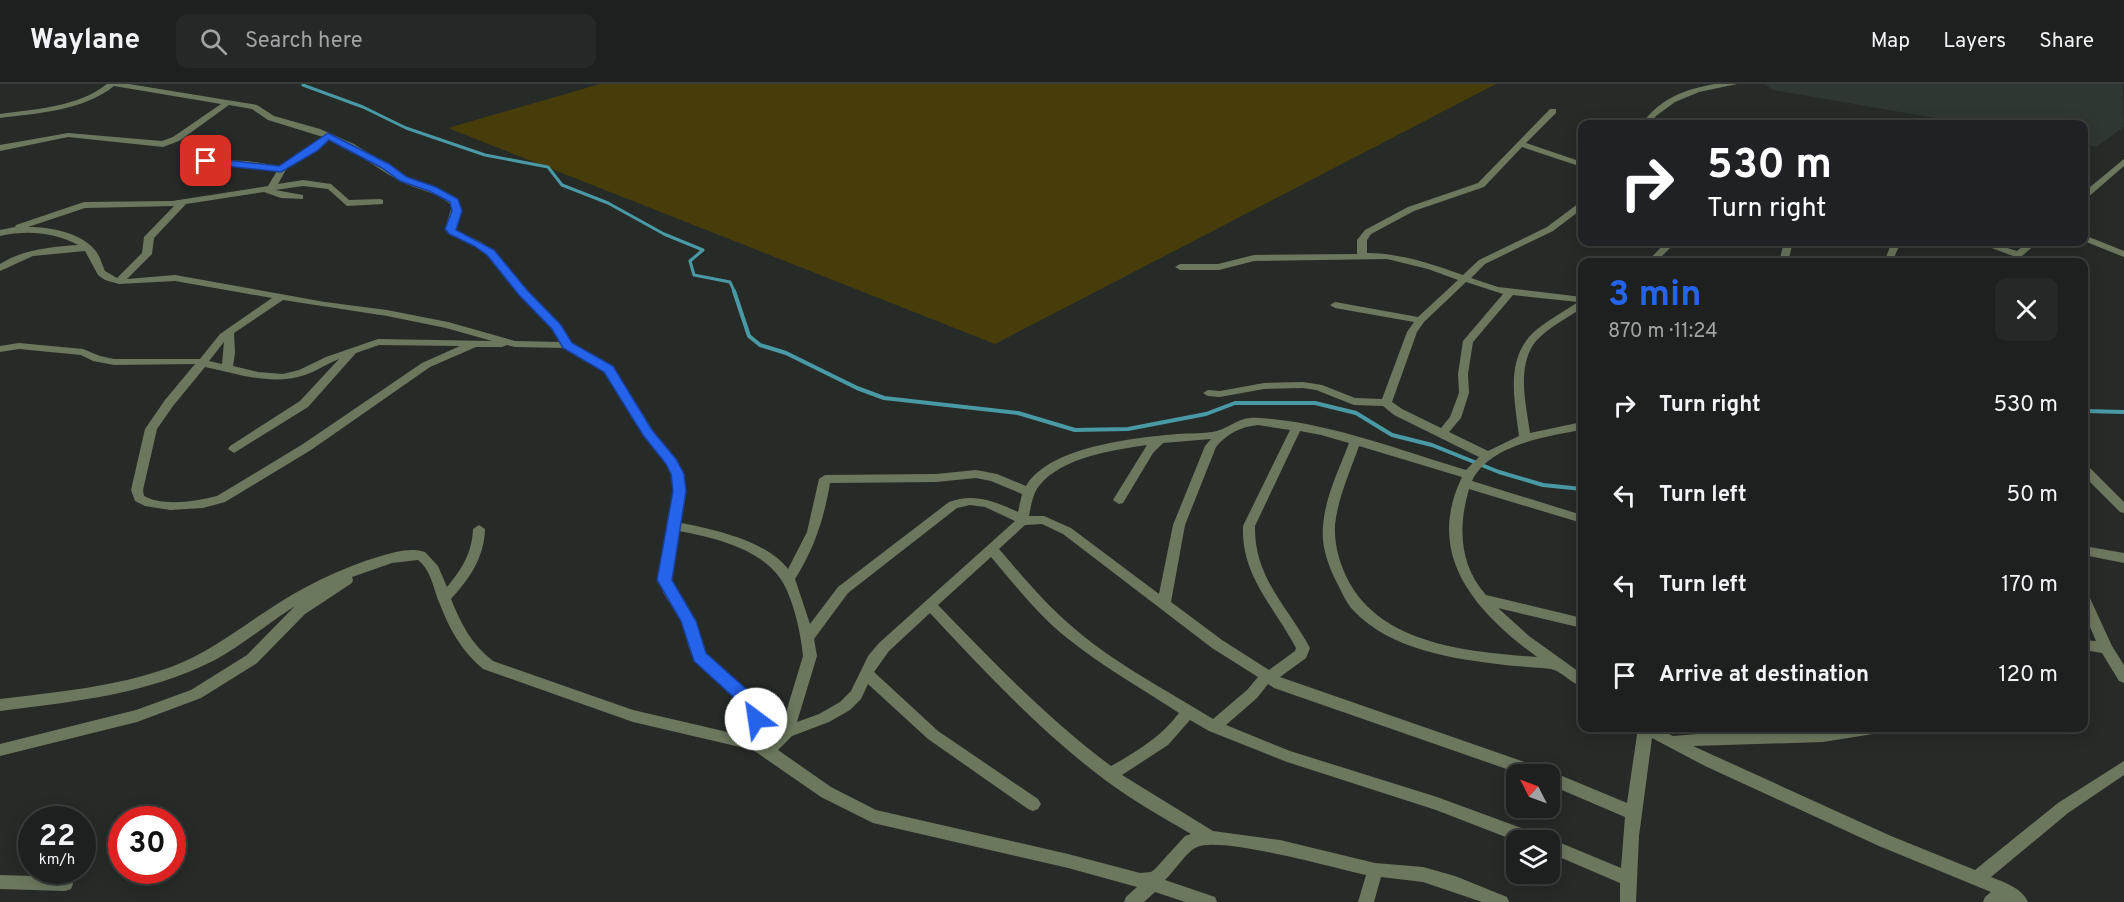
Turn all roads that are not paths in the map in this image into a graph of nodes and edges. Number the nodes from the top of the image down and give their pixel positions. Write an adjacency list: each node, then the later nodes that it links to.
1 (114, 84): 4 (street); 6 (street)
2 (1733, 84): 3 (street)
3 (1714, 85): 7 (street)
4 (227, 103): 8 (street); 10 (street)
5 (1553, 111): 9 (street)
6 (0, 116)
7 (1648, 120)
8 (328, 136): 14 (street); 48 (street)
9 (1521, 144): 13 (street); 29 (street)
10 (0, 148)
11 (198, 153): 14 (street)
12 (2123, 163): 16 (street)
13 (1578, 164)
14 (281, 169): 15 (street)
15 (267, 188): 17 (street); 18 (street); 19 (street)
16 (2088, 193)
17 (300, 197)
18 (183, 202): 21 (street); 38 (street)
19 (380, 202)
20 (1578, 208): 37 (street)
21 (15, 228): 22 (street); 27 (street)
22 (0, 233)
23 (2088, 240): 28 (street)
24 (1667, 246): 31 (street)
25 (1989, 246): 32 (street)
26 (2030, 246): 33 (street)
27 (88, 248): 34 (street); 38 (street)
28 (2124, 254)
29 (1362, 255): 35 (street); 37 (street)
30 (0, 258): 34 (street)
31 (1655, 258)
32 (2015, 258)
33 (2018, 258)
34 (16, 259): 36 (street)
35 (1180, 267)
36 (0, 268)
37 (1462, 278): 39 (street); 44 (street)
38 (119, 281): 40 (street)
39 (1510, 292): 41 (street); 58 (street)
40 (281, 297): 45 (street); 46 (street)
41 (1578, 301)
42 (1335, 305): 44 (street)
43 (1578, 305): 59 (street)
44 (1420, 320): 54 (street)
45 (229, 332): 51 (street); 52 (street)
46 (515, 344): 47 (street); 48 (street)
47 (472, 345): 50 (street); 51 (street)
48 (567, 345): 71 (street)
49 (0, 349): 51 (street)
50 (352, 352): 52 (street); 62 (street)
51 (202, 362): 52 (street)
52 (227, 367)
53 (1208, 393): 54 (street)
54 (1386, 403): 58 (street)
55 (1297, 426): 57 (street); 61 (street); 90 (street)
56 (1578, 427): 59 (street)
57 (1221, 434): 60 (street); 80 (street)
58 (1442, 434): 63 (street)
59 (1525, 439): 63 (street)
60 (1159, 440): 66 (street); 67 (street)
61 (1356, 440): 64 (street); 87 (street)
62 (234, 449)
63 (1488, 456): 64 (street)
64 (1469, 476): 69 (street); 79 (street)
65 (2088, 477): 68 (street)
66 (1030, 493): 70 (street); 77 (street)
67 (1119, 500)
68 (2124, 509)
69 (1578, 517)
70 (1022, 520): 73 (street); 80 (street); 84 (street)
71 (674, 526): 77 (street); 100 (street)
72 (479, 529): 78 (street)
73 (992, 550): 81 (street); 93 (street)
74 (2088, 552): 75 (street)
75 (2124, 558)
76 (379, 562): 78 (street); 92 (street); 101 (street)
77 (788, 579): 84 (street)
78 (444, 599): 100 (street)
79 (1484, 600): 83 (street); 87 (street)
80 (1164, 604): 90 (street)
81 (930, 606): 88 (street); 104 (street)
82 (2088, 609): 86 (street)
83 (1578, 622)
84 (807, 638): 95 (street)
85 (2088, 646): 86 (street)
86 (2106, 648): 89 (street)
87 (1556, 664): 91 (street)
88 (867, 673): 95 (street); 106 (street)
89 (2124, 677)
90 (1267, 678): 94 (street); 102 (street)
91 (1578, 678)
92 (0, 705)
93 (1188, 712): 94 (street); 104 (street)
94 (1214, 727): 108 (street)
95 (787, 732): 100 (street)
96 (1645, 732): 107 (street)
97 (1653, 732): 99 (street)
98 (1847, 732): 99 (street)
99 (1671, 742): 112 (street)
100 (762, 748): 115 (street)
101 (0, 750)
102 (1511, 764)
103 (2124, 767): 112 (street)
104 (1109, 775): 109 (street)
105 (1560, 782): 107 (street)
106 (1033, 804)
107 (1634, 813): 113 (street)
108 (1507, 830)
109 (1209, 837): 111 (street); 115 (street)
110 (1560, 850): 113 (street)
111 (1375, 870): 120 (street); 121 (street)
112 (1977, 878): 117 (street)
113 (1628, 879): 122 (street)
114 (0, 882): 116 (street)
115 (1146, 882): 118 (street); 119 (street)
116 (18, 883)
117 (2005, 891): 123 (street); 124 (street)
118 (1132, 902)
119 (1209, 902)
120 (1366, 902)
121 (1501, 902)
122 (1628, 902)
123 (1991, 902)
124 (2020, 902)

